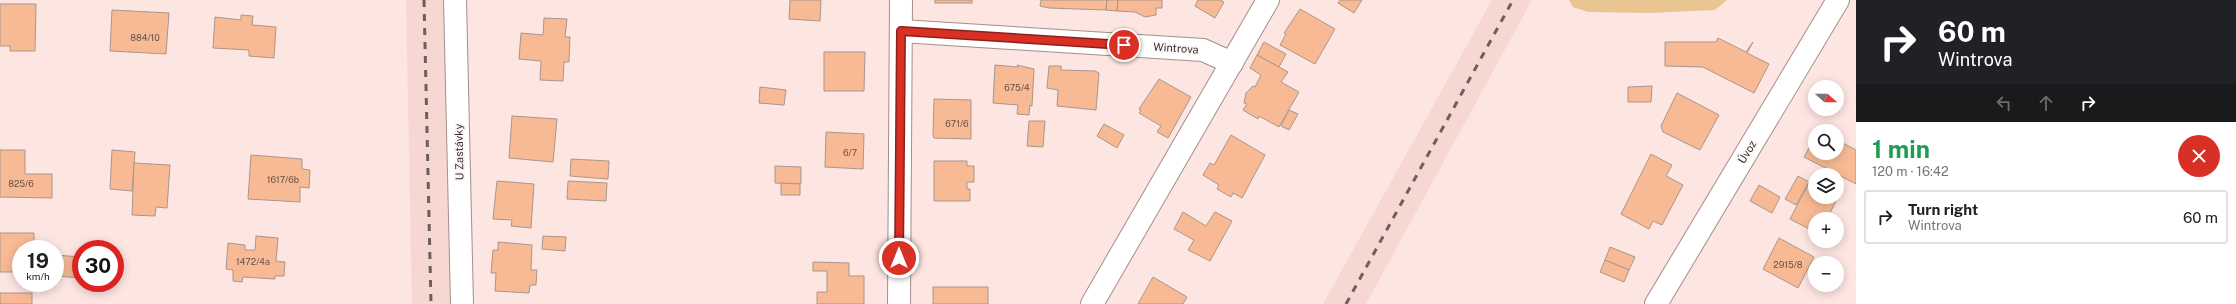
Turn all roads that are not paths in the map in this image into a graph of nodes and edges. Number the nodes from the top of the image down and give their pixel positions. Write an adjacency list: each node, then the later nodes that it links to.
1 (455, 0): 7 (street, U Zastávky)
2 (901, 0): 5 (street)
3 (1268, 0): 6 (street)
4 (1838, 0): 10 (street, Úvoz)
5 (901, 31): 6 (street, Wintrova); 8 (street)
6 (1232, 63): 9 (street)
7 (462, 304)
8 (899, 304)
9 (1092, 304)
10 (1656, 304)

